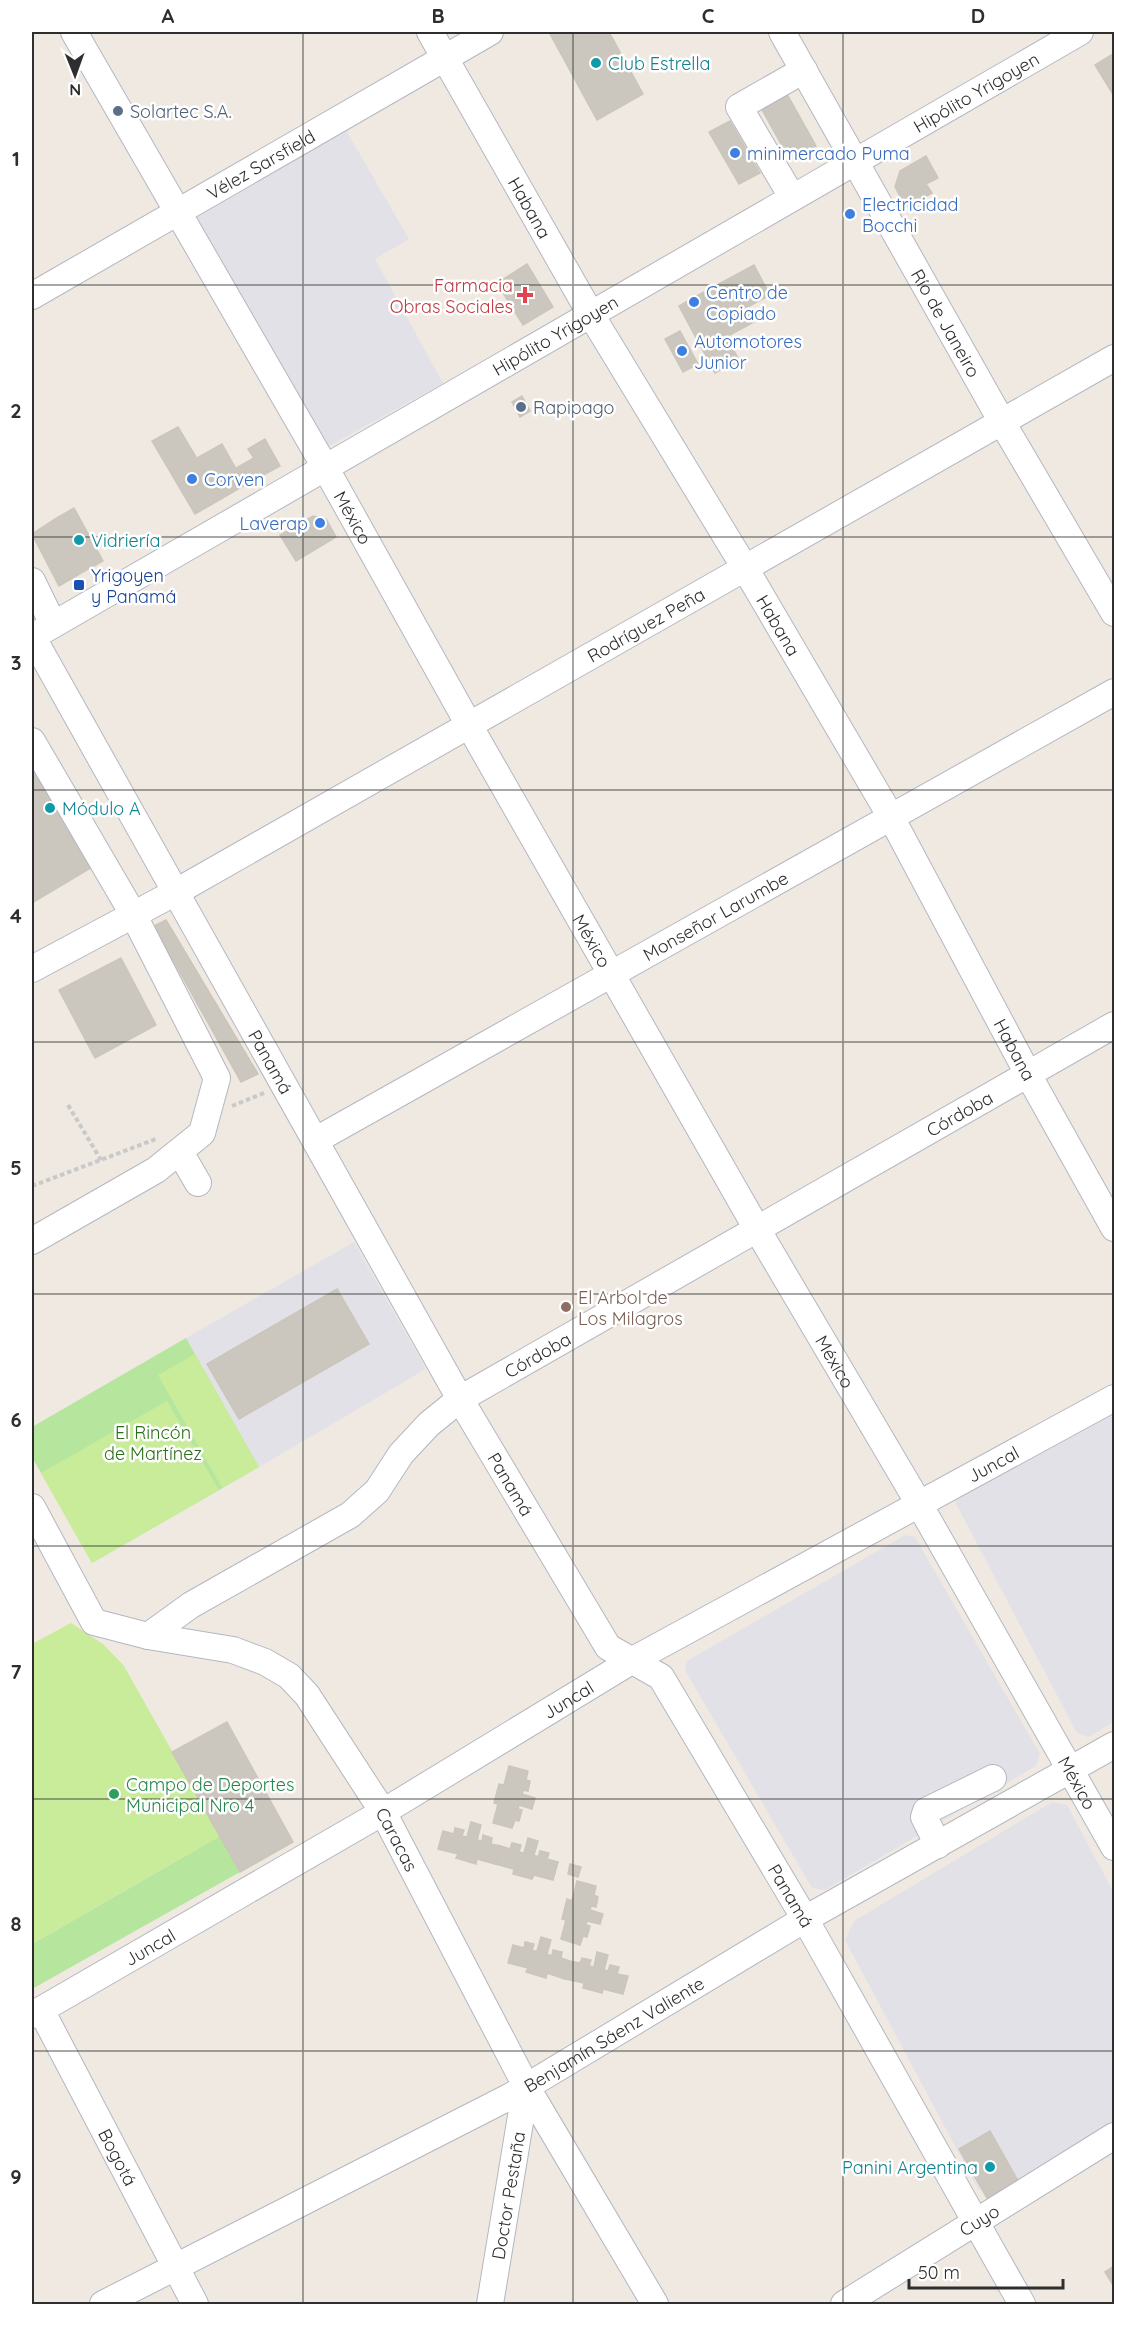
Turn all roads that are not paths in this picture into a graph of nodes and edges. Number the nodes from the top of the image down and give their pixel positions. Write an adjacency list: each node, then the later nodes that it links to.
1 (74, 32): 10 (street, México)
2 (430, 32): 6 (street, Habana)
3 (490, 32): 6 (street, Vélez Sarsfield)
4 (782, 32): 7 (street, Río de Janeiro)
5 (1080, 32): 8 (street, Hipólito Yrigoyen)
6 (445, 57): 10 (street, Vélez Sarsfield); 12 (street, Habana)
7 (804, 70): 8 (street, Río de Janeiro); 9 (street)
8 (856, 160): 9 (street, Hipólito Yrigoyen); 14 (street, Río de Janeiro)
9 (792, 197): 12 (street, Hipólito Yrigoyen)
10 (177, 213): 11 (street, Vélez Sarsfield); 15 (street, México)
11 (32, 296)
12 (590, 313): 15 (street, Hipólito Yrigoyen); 16 (street, Habana)
13 (1114, 358): 14 (street, Rodríguez Peña)
14 (1002, 422): 16 (street, Rodríguez Peña); 18 (street, Río de Janeiro)
15 (325, 467): 19 (street, Hipólito Yrigoyen); 21 (street, México)
16 (746, 568): 21 (street, Rodríguez Peña); 23 (street, Habana)
17 (32, 581): 19 (street, Panamá)
18 (1114, 613)
19 (39, 632): 24 (street, Panamá)
20 (1114, 692): 23 (street, Monseñor Larumbe)
21 (468, 725): 24 (street, Rodríguez Peña); 27 (street, México)
22 (32, 741): 25 (street)
23 (891, 817): 27 (street, Monseñor Larumbe); 29 (street, Habana)
24 (178, 897): 25 (street, Rodríguez Peña); 30 (street, Panamá)
25 (136, 920): 26 (street, Rodríguez Peña); 31 (street)
26 (32, 969)
27 (611, 974): 30 (street, Monseñor Larumbe); 34 (street, México)
28 (1114, 1025): 29 (street, Córdoba)
29 (1029, 1076): 33 (street, Habana); 34 (street, Córdoba)
30 (316, 1140): 37 (street, Panamá)
31 (180, 1152): 32 (street); 35 (street)
32 (198, 1183)
33 (1114, 1228)
34 (757, 1229): 37 (street, Córdoba); 38 (street, México)
35 (32, 1241)
36 (1114, 1398): 38 (street, Juncal)
37 (460, 1399): 40 (street, Córdoba); 41 (street, Panamá)
38 (918, 1502): 41 (street, Juncal); 43 (street, México)
39 (32, 1507): 40 (street, Caracas)
40 (148, 1636): 45 (street, Caracas)
41 (633, 1660): 45 (street, Juncal); 48 (street, Panamá)
42 (1114, 1745): 43 (street, Benjamín Sáenz Valiente)
43 (1069, 1771): 46 (street, Benjamín Sáenz Valiente); 47 (street, México)
44 (993, 1778): 46 (street)
45 (383, 1812): 49 (street, Juncal); 50 (street, Caracas)
46 (938, 1845): 48 (street, Benjamín Sáenz Valiente)
47 (1114, 1847)
48 (805, 1919): 50 (street, Benjamín Sáenz Valiente); 52 (street, Panamá)
49 (36, 2012): 53 (street, Bogotá)
50 (526, 2086): 53 (street, Benjamín Sáenz Valiente); 56 (street, Doctor Pestaña); 57 (street, Caracas)
51 (1114, 2136): 52 (street, Cuyo)
52 (976, 2222): 58 (street, Cuyo); 59 (street, Panamá)
53 (174, 2268): 54 (street, Benjamín Sáenz Valiente); 55 (street, Bogotá)
54 (103, 2304)
55 (195, 2304)
56 (490, 2304)
57 (655, 2304)
58 (844, 2304)
59 (1022, 2304)

